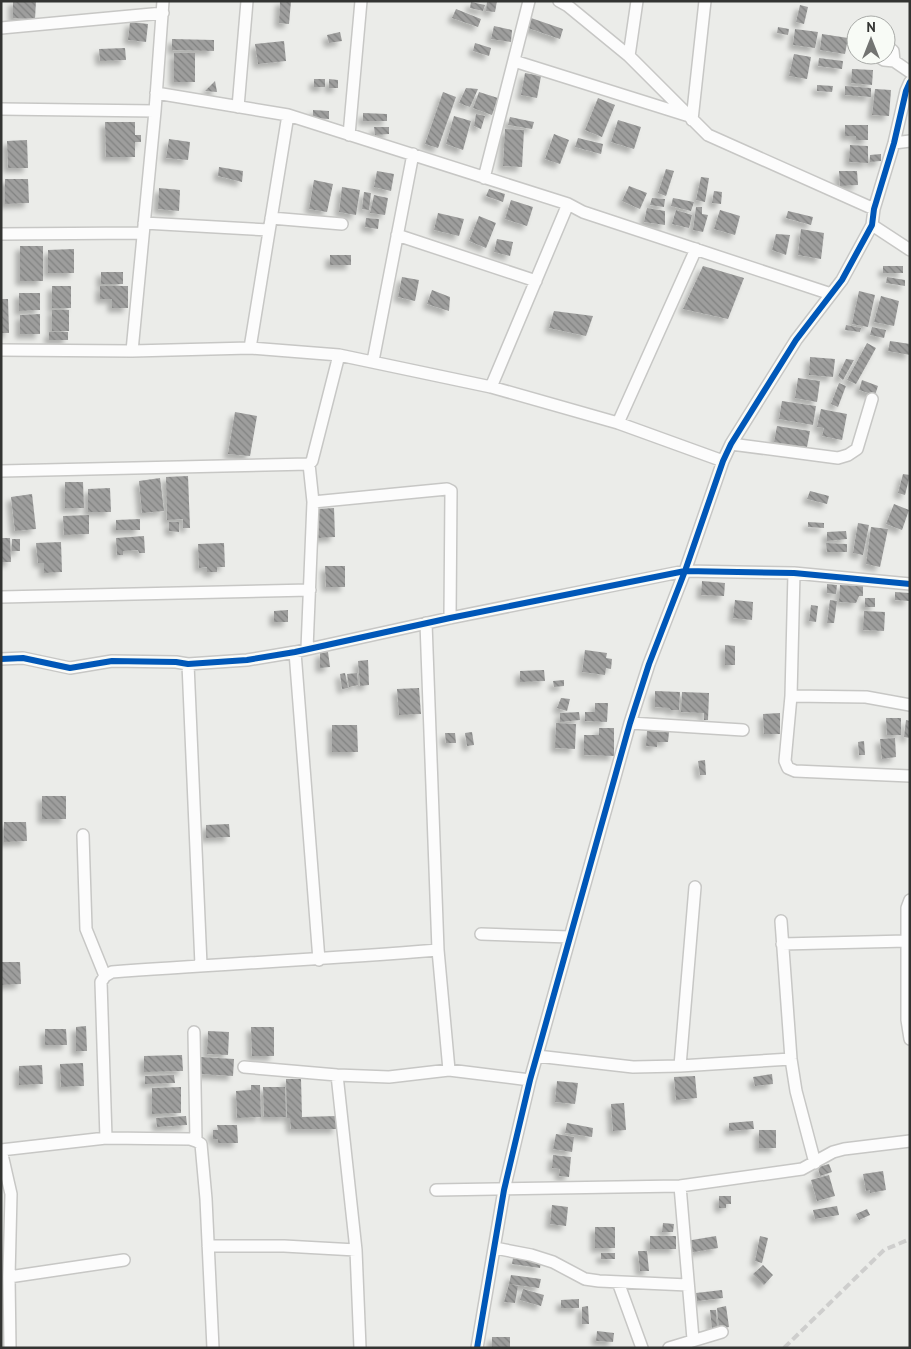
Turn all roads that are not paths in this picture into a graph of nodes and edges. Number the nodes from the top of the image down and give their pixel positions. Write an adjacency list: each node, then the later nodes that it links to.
1 (163, 1): 8 (street)
2 (247, 1): 16 (street)
3 (360, 1): 21 (street)
4 (529, 1): 11 (street)
5 (637, 1): 10 (street)
6 (705, 1): 20 (street)
7 (565, 3): 10 (street)
8 (163, 13): 9 (street); 15 (street)
9 (1, 28)
10 (629, 56): 20 (street)
11 (514, 61): 20 (street); 25 (street)
12 (896, 62): 13 (street)
13 (910, 72)
14 (910, 82): 23 (street)
15 (156, 93): 16 (street); 18 (street)
16 (238, 107): 19 (street)
17 (1, 109): 18 (street)
18 (155, 111): 31 (street)
19 (288, 115): 21 (street); 28 (street)
20 (690, 117): 27 (street)
21 (349, 135): 24 (street)
22 (910, 141): 23 (street)
23 (894, 143): 27 (street)
24 (413, 154): 25 (street); 34 (street)
25 (484, 178): 26 (street)
26 (568, 204): 35 (street); 37 (street)
27 (874, 209): 30 (street)
28 (271, 218): 29 (street); 32 (street)
29 (342, 224)
30 (872, 225): 36 (street); 38 (street)
31 (144, 228): 32 (street); 33 (street); 41 (street)
32 (269, 230): 39 (street)
33 (1, 234)
34 (397, 235): 37 (street); 43 (street)
35 (696, 249): 38 (street); 46 (street)
36 (910, 250)
37 (536, 281): 44 (street)
38 (831, 294): 47 (street)
39 (250, 348): 41 (street); 42 (street)
40 (1, 350): 41 (street)
41 (132, 351)
42 (339, 355): 43 (street); 49 (street)
43 (372, 361): 44 (street)
44 (491, 387): 46 (street)
45 (872, 399): 47 (street)
46 (618, 423): 48 (street)
47 (731, 444): 48 (street)
48 (723, 461): 52 (street)
49 (309, 464): 50 (street); 51 (street)
50 (1, 471)
51 (313, 502): 55 (street); 57 (street)
52 (685, 572): 53 (street); 57 (street); 65 (street)
53 (794, 573): 54 (street); 63 (street)
54 (910, 584)
55 (310, 590): 56 (street); 59 (street)
56 (1, 597)
57 (450, 618): 58 (street)
58 (426, 623): 59 (street); 76 (street)
59 (307, 649): 60 (street)
60 (295, 652): 62 (street); 77 (street)
61 (1, 659): 62 (street)
62 (188, 664): 78 (street)
63 (791, 696): 64 (street); 67 (street)
64 (910, 706)
65 (630, 723): 66 (street); 73 (street)
66 (743, 730)
67 (910, 776)
68 (83, 835): 79 (street)
69 (695, 887): 84 (street)
70 (910, 900): 74 (street)
71 (781, 921): 75 (street)
72 (481, 934): 73 (street)
73 (570, 937): 82 (street)
74 (907, 941): 75 (street); 81 (street)
75 (782, 944): 83 (street)
76 (438, 950): 77 (street); 86 (street)
77 (319, 960): 78 (street)
78 (201, 965): 79 (street)
79 (105, 976): 89 (street)
80 (194, 1032): 90 (street)
81 (910, 1039)
82 (537, 1056): 84 (street); 88 (street)
83 (791, 1059): 84 (street); 92 (street)
84 (680, 1066)
85 (244, 1067): 87 (street)
86 (449, 1070): 87 (street); 88 (street)
87 (338, 1075): 98 (street)
88 (530, 1080): 95 (street)
89 (106, 1138): 90 (street); 100 (street)
90 (196, 1140): 96 (street)
91 (910, 1141): 92 (street)
92 (815, 1163): 93 (street)
93 (680, 1186): 95 (street); 102 (street)
94 (436, 1190): 95 (street)
95 (504, 1190): 97 (street)
96 (208, 1246): 98 (street); 106 (street)
97 (496, 1248): 101 (street); 108 (street)
98 (356, 1250): 107 (street)
99 (124, 1260): 100 (street)
100 (9, 1277): 105 (street)
101 (618, 1282): 102 (street); 109 (street)
102 (688, 1285): 104 (street)
103 (722, 1332): 104 (street)
104 (693, 1339): 110 (street)
105 (10, 1348)
106 (213, 1348)
107 (360, 1348)
108 (478, 1348)
109 (642, 1348)
110 (668, 1348)

